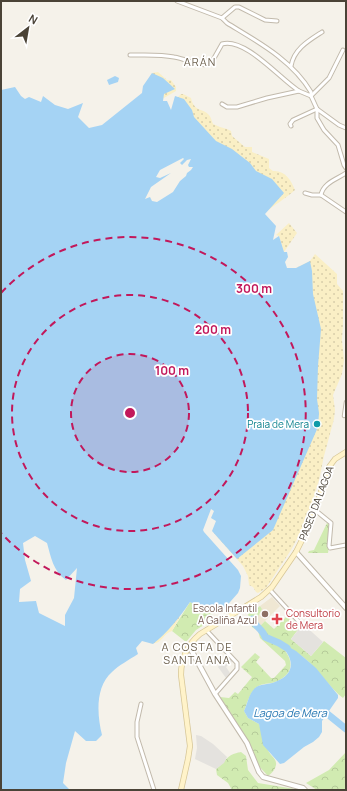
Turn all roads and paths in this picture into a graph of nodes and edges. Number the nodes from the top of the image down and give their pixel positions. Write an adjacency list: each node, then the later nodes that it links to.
1 (177, 1): 2 (street)
2 (222, 18): 3 (street); 7 (street)
3 (277, 20)
4 (322, 32): 7 (street)
5 (343, 50): 9 (street)
6 (130, 55): 8 (street)
7 (291, 66): 9 (street)
8 (299, 90): 9 (street); 10 (street)
9 (312, 96): 11 (street)
10 (222, 104)
11 (317, 109): 12 (street); 13 (street); 14 (street)
12 (291, 126)
13 (346, 128)
14 (346, 168)
15 (346, 173): 17 (street)
16 (306, 193): 17 (street)
17 (321, 195): 18 (street)
18 (346, 212)
19 (346, 402): 20 (street)
20 (344, 416)
21 (346, 452): 22 (main road, PASEO DA LAGOA)
22 (315, 510): 23 (street); 24 (main road, PASEO DA LAGOA)
23 (346, 545)
24 (296, 552): 25 (main road, PASEO DA LAGOA); 26 (street)
25 (270, 590): 27 (street); 28 (main road, PASEO DA LAGOA)
26 (346, 608)
27 (302, 625)
28 (206, 630): 29 (main road, PASEO DA LAGOA); 30 (street)
29 (189, 646): 30 (street); 33 (main road)
30 (216, 694): 34 (street)
31 (141, 704): 32 (street)
32 (154, 790)
33 (181, 790)
34 (306, 790)

